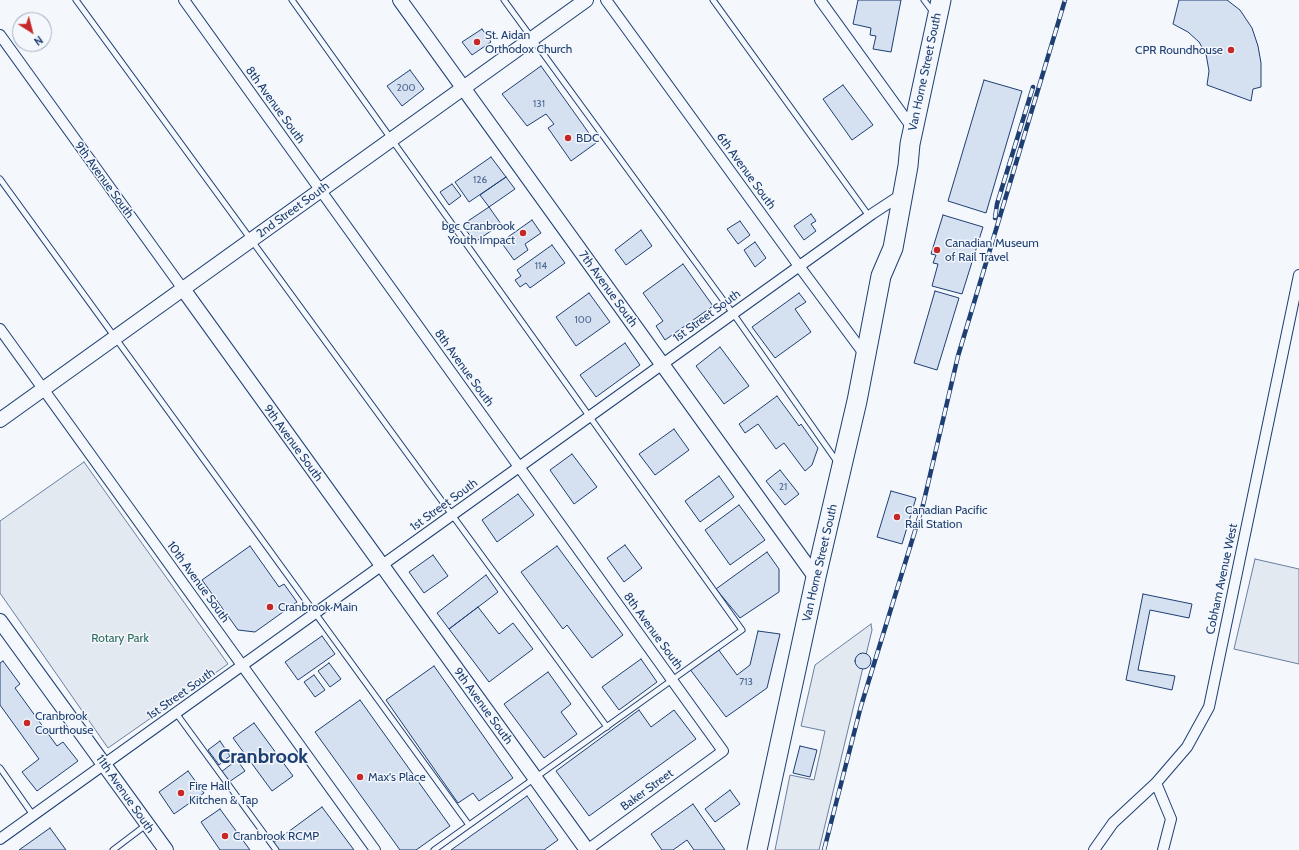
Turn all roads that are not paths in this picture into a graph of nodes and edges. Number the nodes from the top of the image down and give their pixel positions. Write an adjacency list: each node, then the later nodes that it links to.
1 (76, 0): 22 (lane)
2 (184, 0): 19 (street, 8th Avenue South)
3 (292, 0): 17 (lane)
4 (400, 0): 15 (street, 7th Avenue South)
5 (504, 0): 14 (lane)
6 (586, 0): 14 (street, 2nd Street South)
7 (606, 0): 23 (street, 6th Avenue South)
8 (713, 0): 21 (lane)
9 (820, 0): 16 (street)
10 (924, 0): 12 (lane)
11 (941, 0): 12 (highway, Van Horne Street South)
12 (937, 18): 16 (highway, Van Horne Street South)
13 (0, 35): 25 (street, 9th Avenue South)
14 (532, 38): 15 (street, 2nd Street South); 26 (lane)
15 (463, 88): 17 (street, 2nd Street South); 30 (street, 7th Avenue South)
16 (911, 137): 20 (highway, Van Horne Street South)
17 (391, 139): 19 (street, 2nd Street South); 32 (lane)
18 (0, 179): 28 (lane)
19 (320, 190): 22 (street, 2nd Street South); 34 (street, 8th Avenue South)
20 (896, 197): 21 (street, 1st Street South); 29 (highway, Van Horne Street South)
21 (869, 216): 23 (street, 1st Street South)
22 (251, 240): 25 (street, 2nd Street South); 36 (lane)
23 (799, 266): 26 (street, 1st Street South); 29 (street, 6th Avenue South)
24 (1299, 275): 49 (street, Cobham Avenue West)
25 (183, 289): 28 (street, 2nd Street South); 37 (street, 9th Avenue South)
26 (733, 314): 30 (street, 1st Street South); 35 (lane)
27 (0, 330): 31 (street, 10th Avenue South)
28 (115, 338): 31 (street, 2nd Street South); 39 (lane)
29 (866, 356): 35 (highway, Van Horne Street South)
30 (662, 364): 32 (street, 1st Street South); 38 (street, 7th Avenue South)
31 (43, 389): 33 (street, 2nd Street South); 41 (street, 10th Avenue South)
32 (590, 416): 34 (street, 1st Street South); 42 (lane)
33 (0, 420)
34 (519, 467): 36 (street, 1st Street South); 42 (street, 8th Avenue South)
35 (842, 469): 38 (highway, Van Horne Street South)
36 (452, 515): 37 (street, 1st Street South); 44 (lane)
37 (382, 566): 39 (street, 1st Street South); 48 (street, 9th Avenue South)
38 (816, 578): 60 (highway, Van Horne Street South)
39 (315, 613): 41 (street, 1st Street South); 52 (lane)
40 (0, 621): 46 (street, 11th Avenue South)
41 (242, 666): 43 (street, 1st Street South); 57 (street, 10th Avenue South)
42 (672, 680): 44 (lane); 45 (street, 8th Avenue South)
43 (176, 712): 46 (street, 1st Street South); 56 (lane)
44 (607, 727): 48 (lane)
45 (723, 751): 59 (street, Baker Street)
46 (104, 764): 50 (street, 1st Street South); 51 (street, 11th Avenue South)
47 (0, 768): 50 (lane)
48 (535, 778): 52 (lane); 59 (street, 9th Avenue South)
49 (1156, 783): 61 (street, Cobham Avenue West); 62 (street)
50 (33, 815): 53 (street, 1st Street South)
51 (147, 824): 54 (lane); 55 (street, 11th Avenue South)
52 (469, 825): 58 (lane)
53 (0, 839)
54 (113, 850)
55 (166, 850)
56 (276, 850)
57 (375, 850)
58 (434, 850)
59 (587, 850)
60 (757, 850)
61 (1094, 850)
62 (1163, 850)

